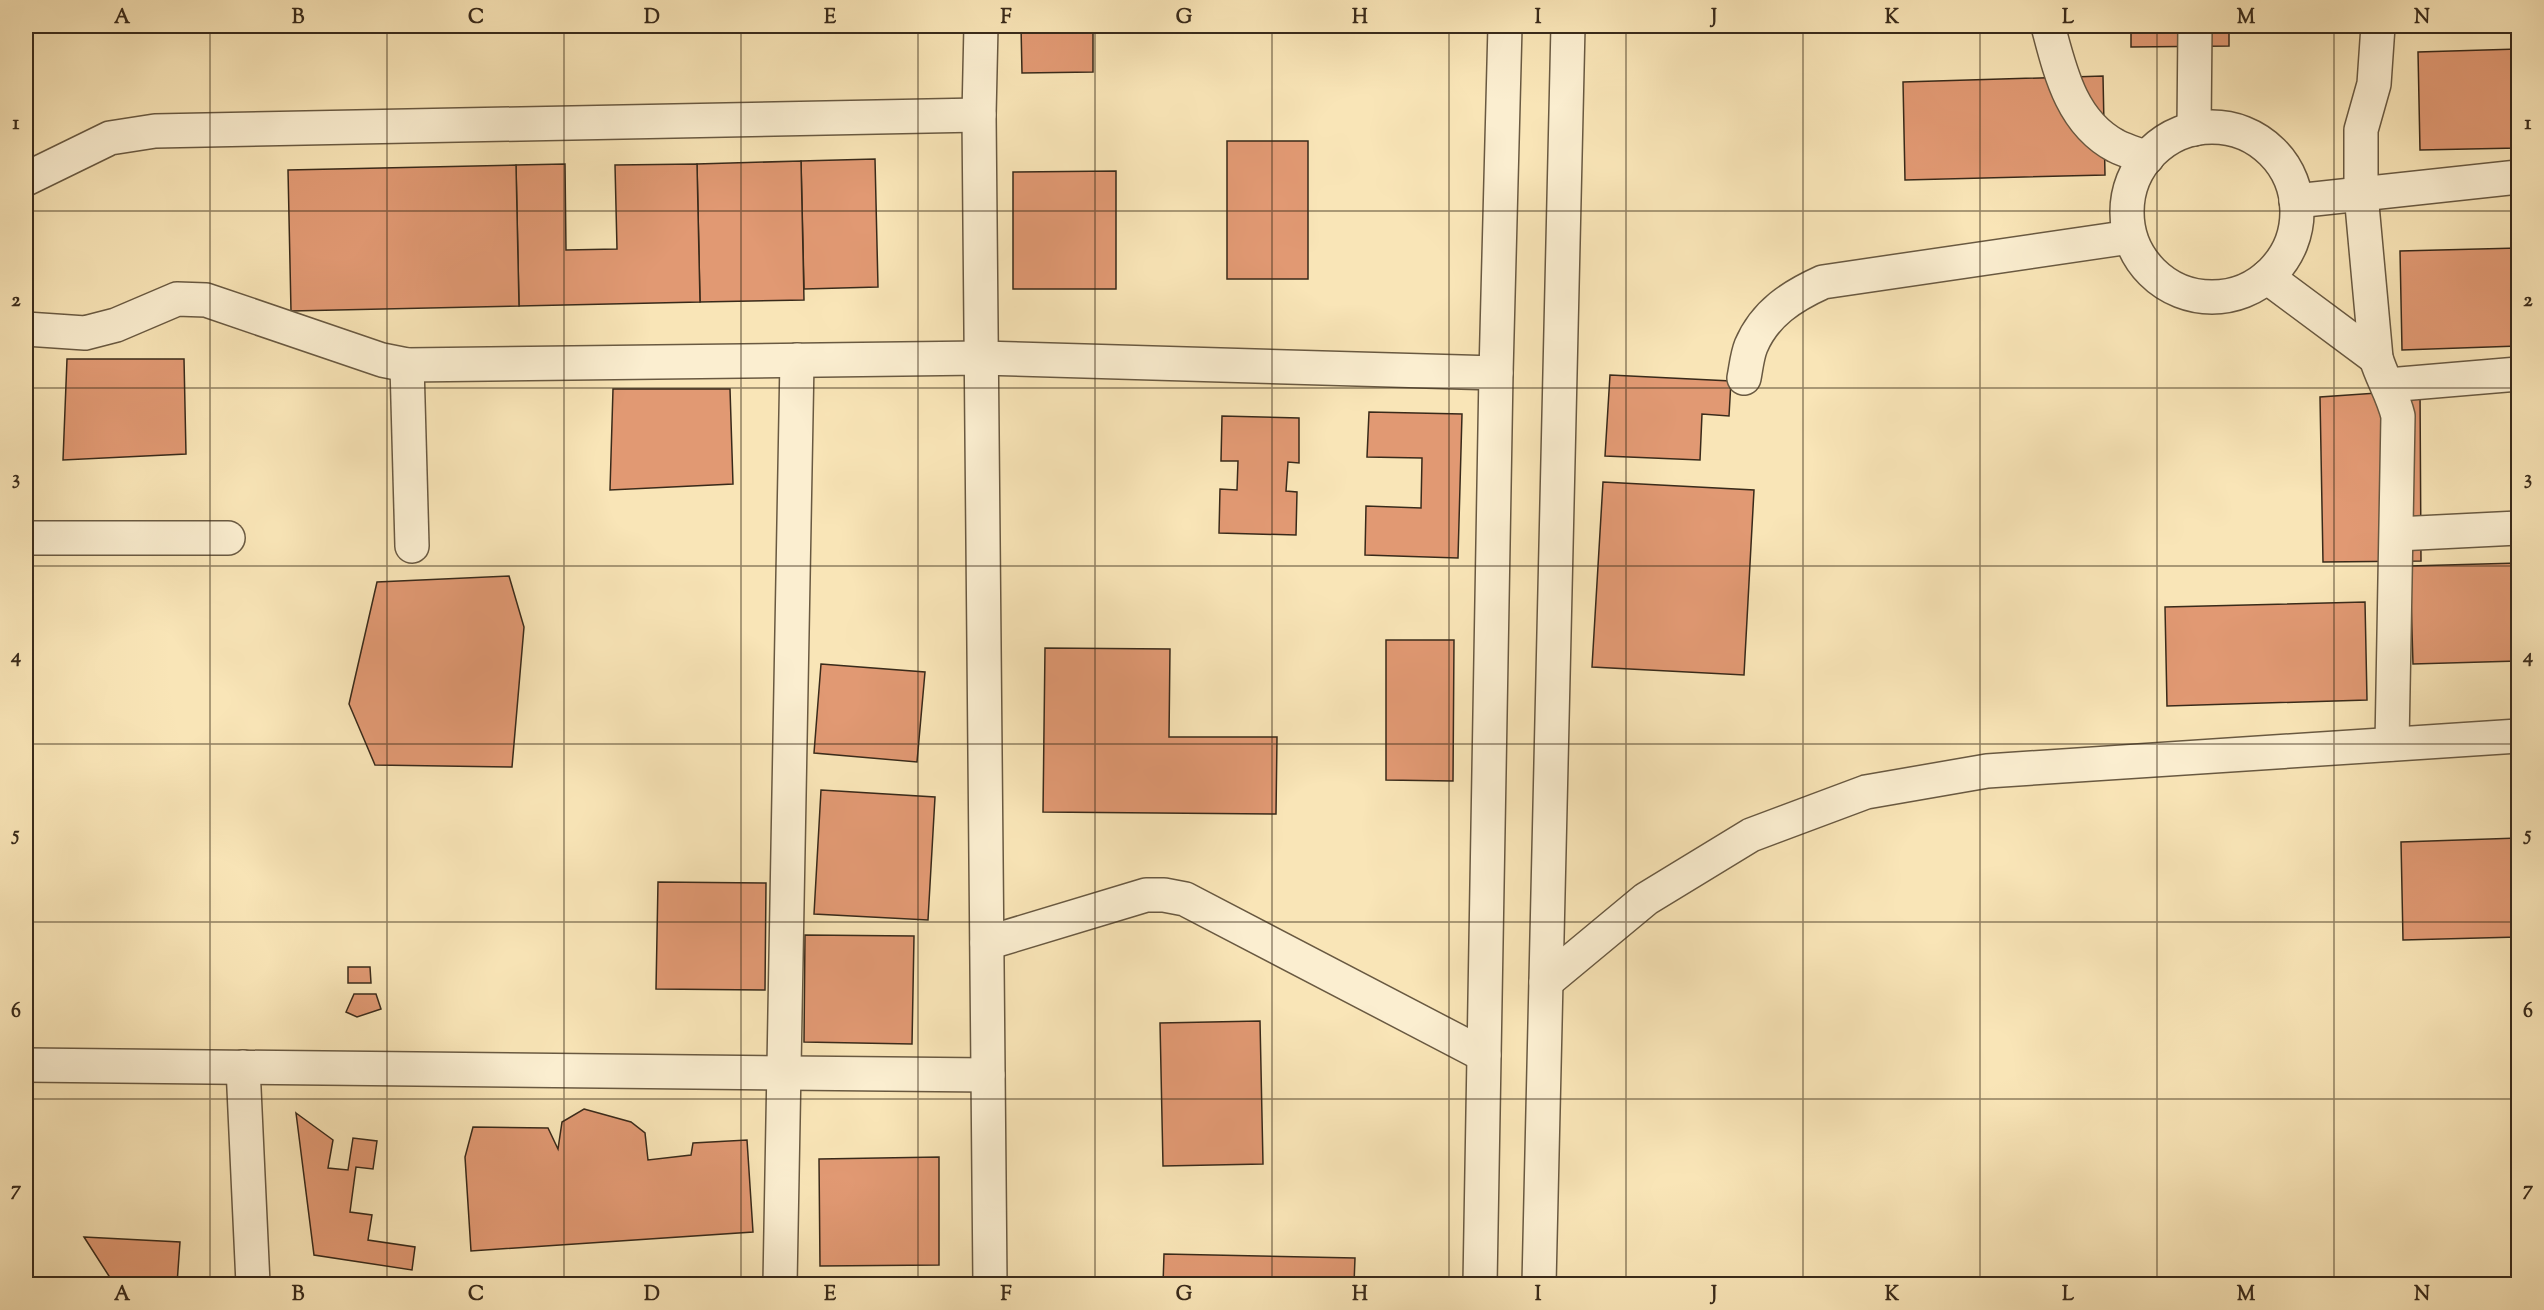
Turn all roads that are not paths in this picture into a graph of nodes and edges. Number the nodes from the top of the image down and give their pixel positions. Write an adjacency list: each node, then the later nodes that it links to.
1 (981, 26): 7 (street)
2 (1505, 26): 21 (street)
3 (1568, 26): 32 (street)
4 (2048, 26): 9 (street)
5 (2195, 26): 8 (street)
6 (2378, 26): 12 (street)
7 (979, 115): 11 (street); 17 (street)
8 (2194, 129): 9 (street); 13 (street)
9 (2147, 158): 14 (street)
10 (2518, 177): 12 (street)
11 (26, 178)
12 (2361, 194): 13 (street); 20 (street)
13 (2296, 201): 15 (street)
14 (2130, 237): 15 (street); 23 (street)
15 (2267, 278): 20 (street)
16 (26, 329): 19 (street)
17 (981, 358): 18 (street); 21 (street); 31 (street)
18 (797, 360): 19 (street); 36 (street)
19 (407, 365): 28 (street)
20 (2382, 371): 22 (street); 25 (street)
21 (1496, 373): 33 (street)
22 (2518, 374)
23 (1744, 378)
24 (2518, 528): 25 (street)
25 (2397, 534): 30 (street)
26 (26, 538): 27 (street)
27 (228, 538)
28 (412, 546)
29 (2518, 736): 30 (street)
30 (2392, 744): 32 (street)
31 (987, 943): 33 (street); 37 (street)
32 (1546, 982): 42 (street)
33 (1484, 1055): 41 (street)
34 (26, 1065): 35 (street)
35 (243, 1067): 36 (street); 38 (street)
36 (784, 1074): 37 (street); 39 (street)
37 (988, 1075): 40 (street)
38 (253, 1284)
39 (780, 1284)
40 (990, 1284)
41 (1480, 1284)
42 (1539, 1284)

